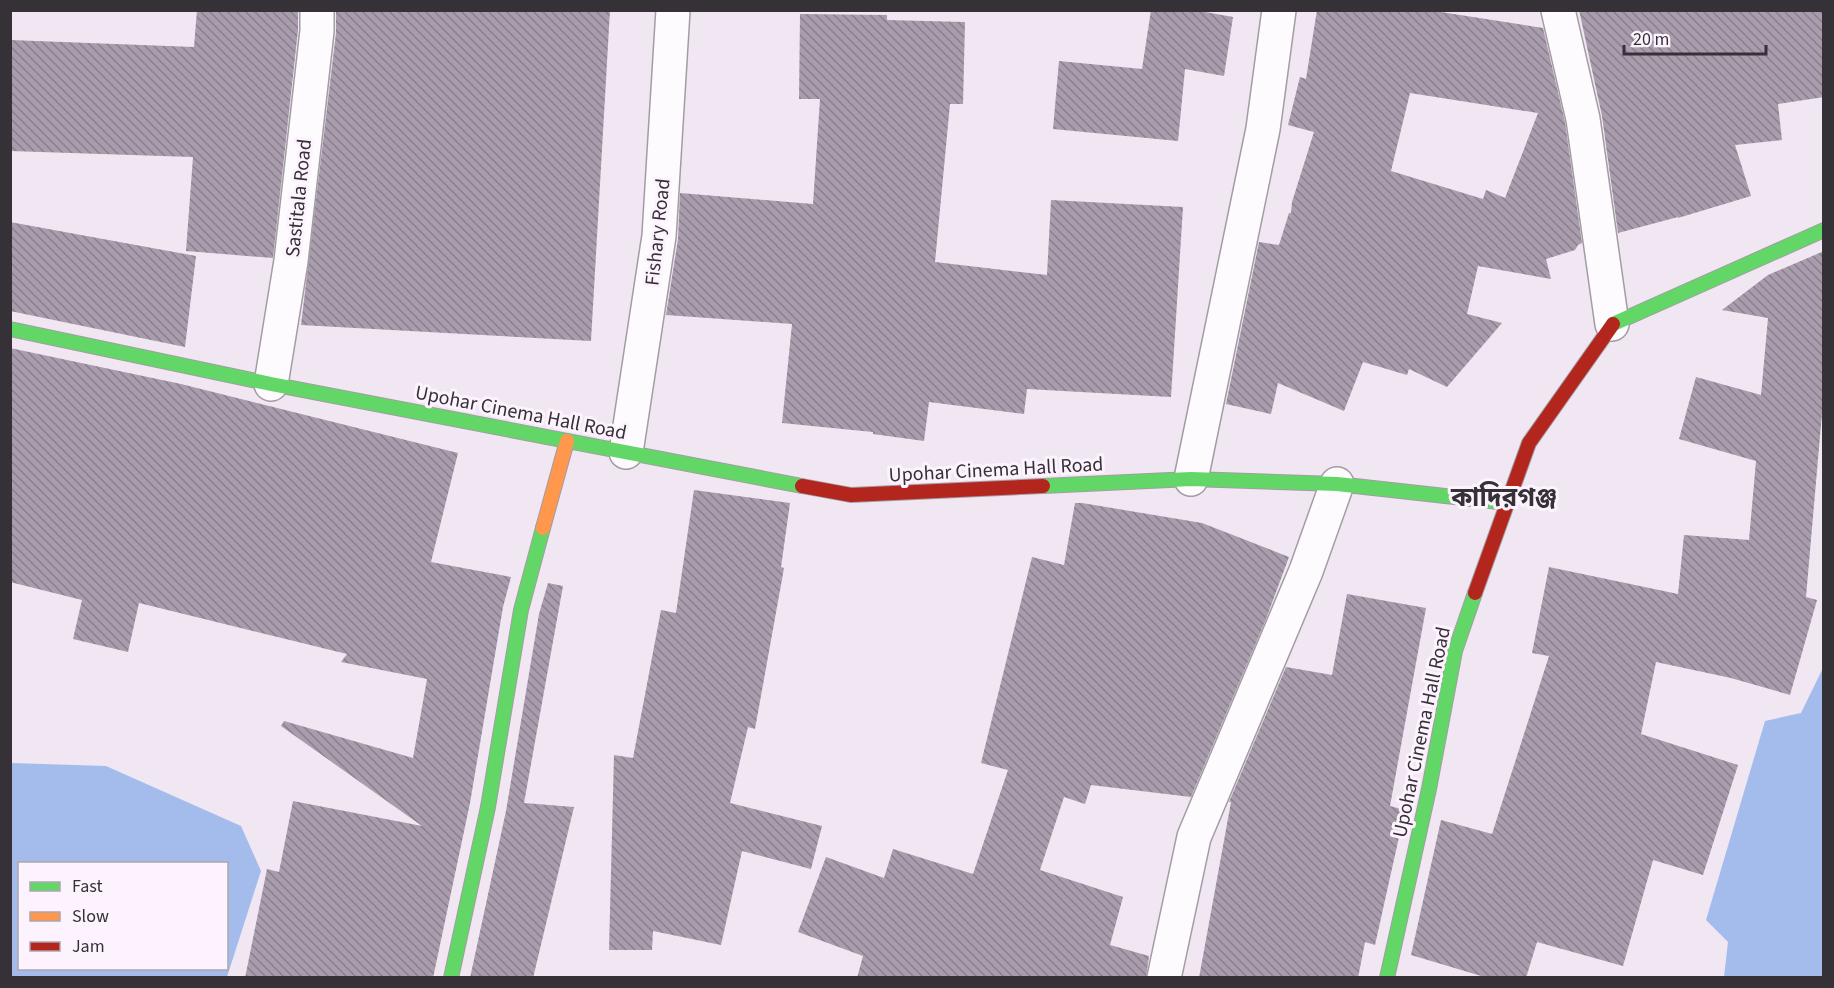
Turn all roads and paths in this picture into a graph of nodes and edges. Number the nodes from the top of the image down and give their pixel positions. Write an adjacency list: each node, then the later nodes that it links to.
1 (317, 10): 8 (street, Sastitala Road)
2 (673, 10): 10 (street, Fishary Road)
3 (1280, 10): 11 (street)
4 (1558, 10): 6 (street)
5 (1824, 230): 6 (street)
6 (1611, 324): 13 (street)
7 (10, 330): 8 (street, Upohar Cinema Hall Road)
8 (271, 384): 9 (street, Upohar Cinema Hall Road)
9 (567, 441): 10 (street, Upohar Cinema Hall Road); 14 (street)
10 (626, 452): 11 (street, Upohar Cinema Hall Road)
11 (1191, 478): 12 (street, Upohar Cinema Hall Road)
12 (1336, 484): 13 (street, Upohar Cinema Hall Road); 15 (street)
13 (1508, 503): 16 (street, Upohar Cinema Hall Road)
14 (451, 978)
15 (1164, 978)
16 (1386, 978)

